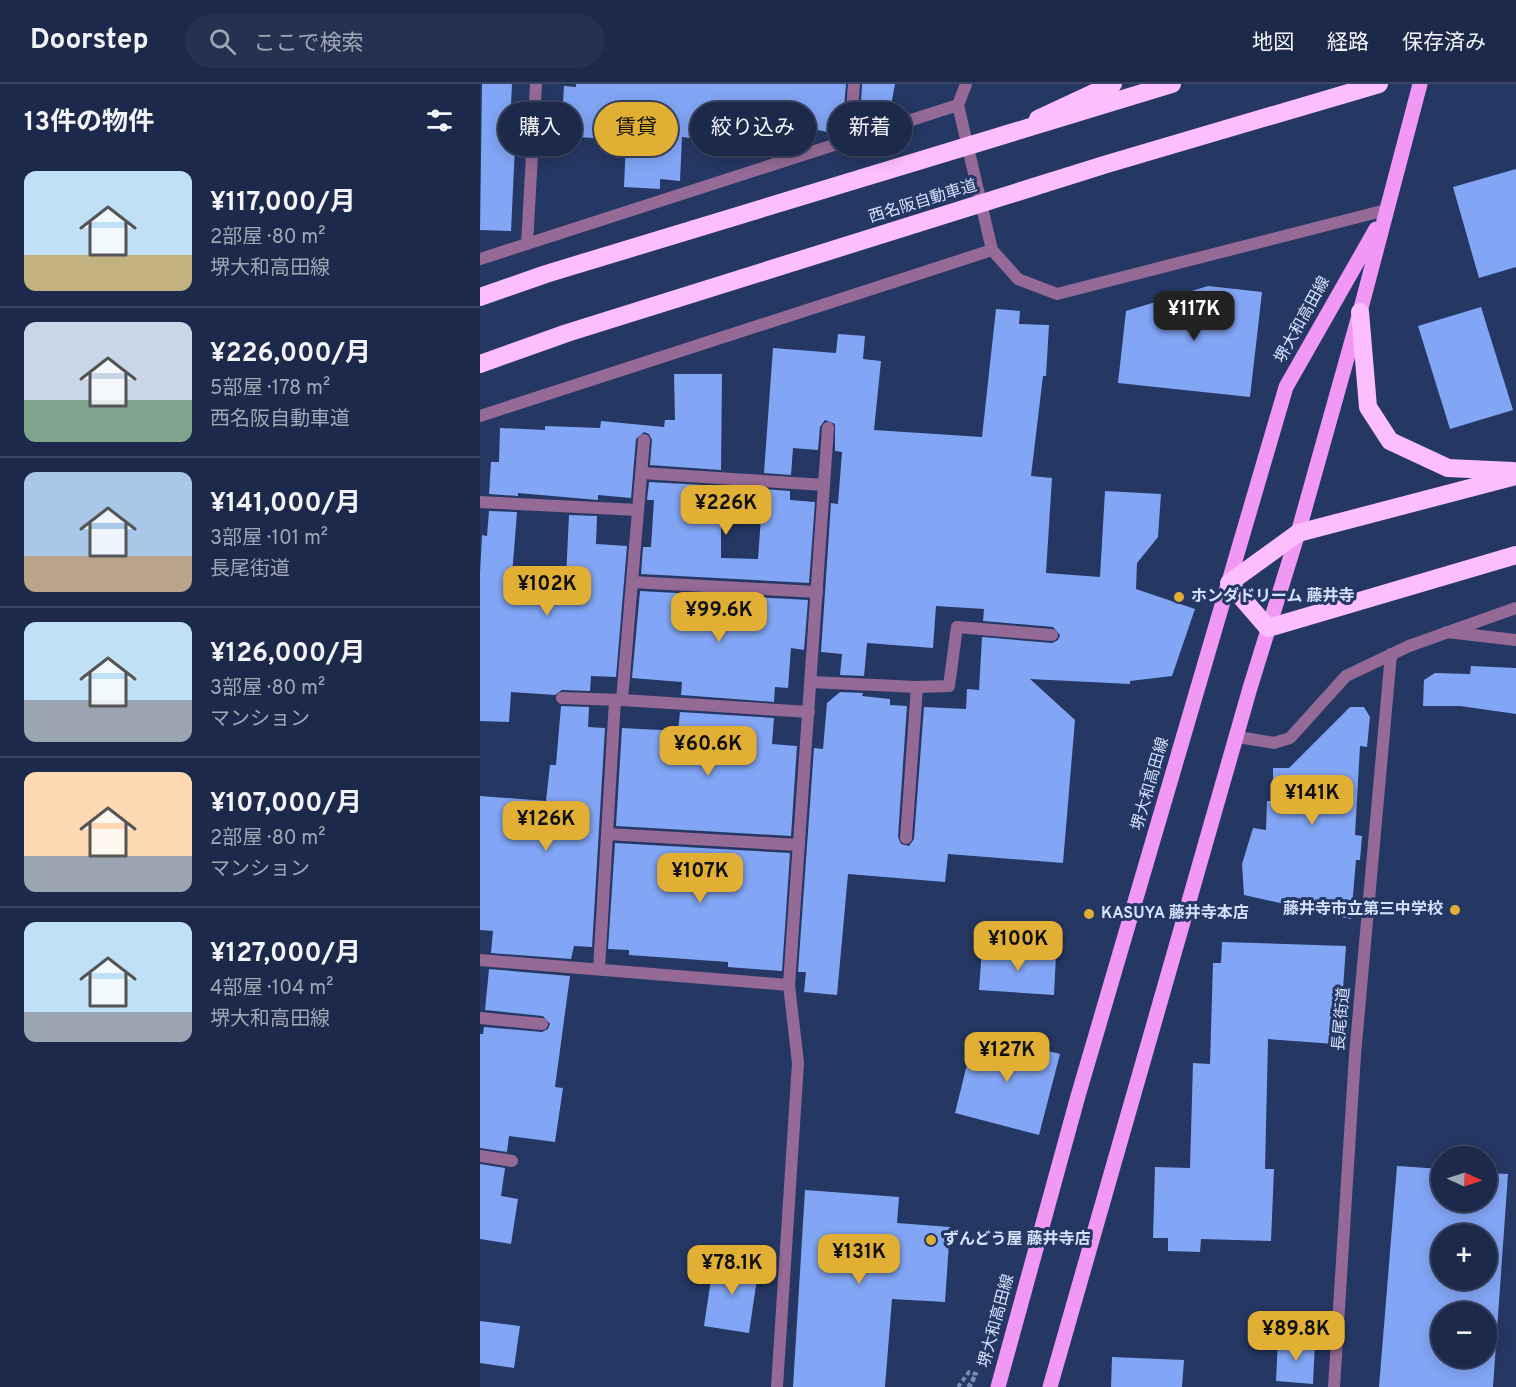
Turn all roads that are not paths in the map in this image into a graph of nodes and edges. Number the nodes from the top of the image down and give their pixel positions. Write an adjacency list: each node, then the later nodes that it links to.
1 (536, 84): 14 (street)
2 (854, 84): 8 (street)
3 (966, 84): 9 (street)
4 (1113, 84): 11 (highway, bridge)
5 (1172, 84): 11 (highway, bridge)
6 (1379, 84): 19 (highway, 西名阪自動車道, bridge)
7 (1420, 84): 13 (main road, 堺大和高田線)
8 (853, 102)
9 (958, 105): 10 (street); 15 (street)
10 (912, 120)
11 (998, 137): 17 (highway, bridge)
12 (828, 147): 14 (street)
13 (1386, 210): 15 (street); 18 (main road, 堺大和高田線); 32 (main road, 堺大和高田線)
14 (527, 244): 16 (street)
15 (992, 250): 20 (street)
16 (480, 259)
17 (480, 297)
18 (1360, 312): 23 (highway); 29 (main road, 堺大和高田線)
19 (480, 364)
20 (480, 416)
21 (828, 428): 26 (street)
22 (644, 441): 24 (street)
23 (1516, 471)
24 (642, 472): 26 (street); 28 (street)
25 (1516, 476): 29 (highway)
26 (824, 485): 33 (street)
27 (480, 502): 28 (street)
28 (638, 510): 31 (street)
29 (1298, 533): 32 (highway); 35 (main road, 堺大和高田線)
30 (1516, 555): 35 (highway)
31 (632, 582): 33 (street); 43 (street)
32 (1228, 583): 35 (highway); 57 (main road, 堺大和高田線)
33 (817, 592): 40 (street)
34 (1516, 608): 36 (street)
35 (1268, 628): 45 (main road, 堺大和高田線)
36 (1447, 632): 38 (street); 39 (street)
37 (1052, 635): 41 (street)
38 (1516, 640)
39 (1391, 654): 45 (street); 59 (street, 長尾街道)
40 (811, 682): 41 (street); 44 (street)
41 (917, 687): 47 (street)
42 (562, 699): 43 (street)
43 (619, 700): 44 (street); 46 (street)
44 (808, 712): 48 (street)
45 (1238, 737): 58 (main road, 堺大和高田線)
46 (607, 834): 48 (street); 50 (street)
47 (906, 838)
48 (799, 845): 51 (street)
49 (480, 960): 50 (street)
50 (599, 969): 51 (street)
51 (789, 985): 56 (street)
52 (480, 1018): 53 (street)
53 (542, 1024)
54 (480, 1156): 55 (street)
55 (512, 1161)
56 (777, 1387)
57 (998, 1387)
58 (1050, 1387)
59 (1334, 1387)

